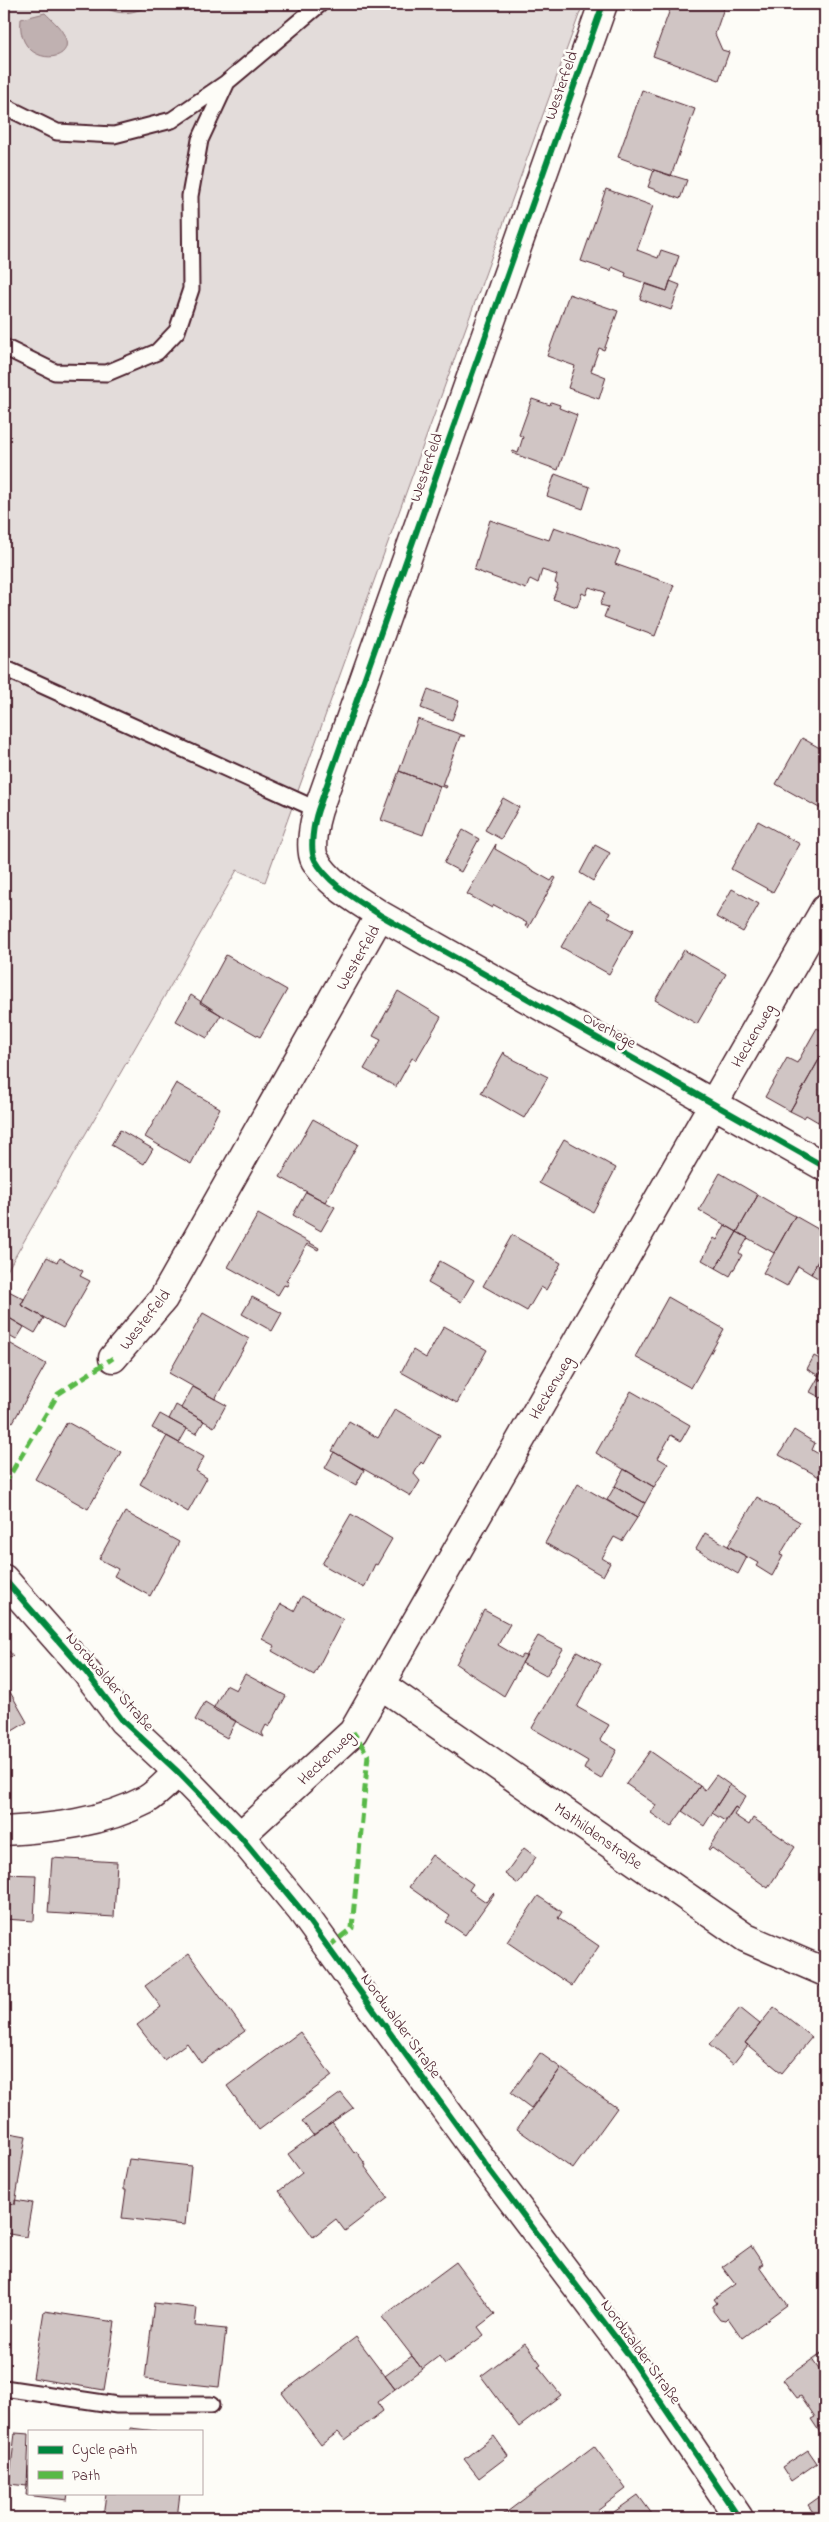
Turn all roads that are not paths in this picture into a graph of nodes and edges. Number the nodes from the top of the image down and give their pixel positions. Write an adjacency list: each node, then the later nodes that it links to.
1 (320, 4): 3 (lane)
2 (603, 4): 7 (street, Westerfeld)
3 (227, 82): 4 (lane); 5 (lane)
4 (4, 106)
5 (4, 347)
6 (4, 668): 7 (lane)
7 (318, 810): 9 (street, Westerfeld)
8 (825, 908): 10 (street, Heckenweg)
9 (380, 915): 10 (street, Overhege); 12 (street, Westerfeld)
10 (712, 1103): 11 (street, Overhege); 14 (street, Heckenweg)
11 (825, 1167)
12 (113, 1358)
13 (4, 1579): 15 (street, Nordwalder Straße)
14 (381, 1685): 17 (street, Heckenweg); 18 (street, Mathildenstraße)
15 (178, 1772): 16 (street); 17 (street, Nordwalder Straße)
16 (4, 1831)
17 (240, 1836): 21 (street, Nordwalder Straße)
18 (825, 1972)
19 (4, 2388): 20 (lane)
20 (211, 2405)
21 (739, 2518)

